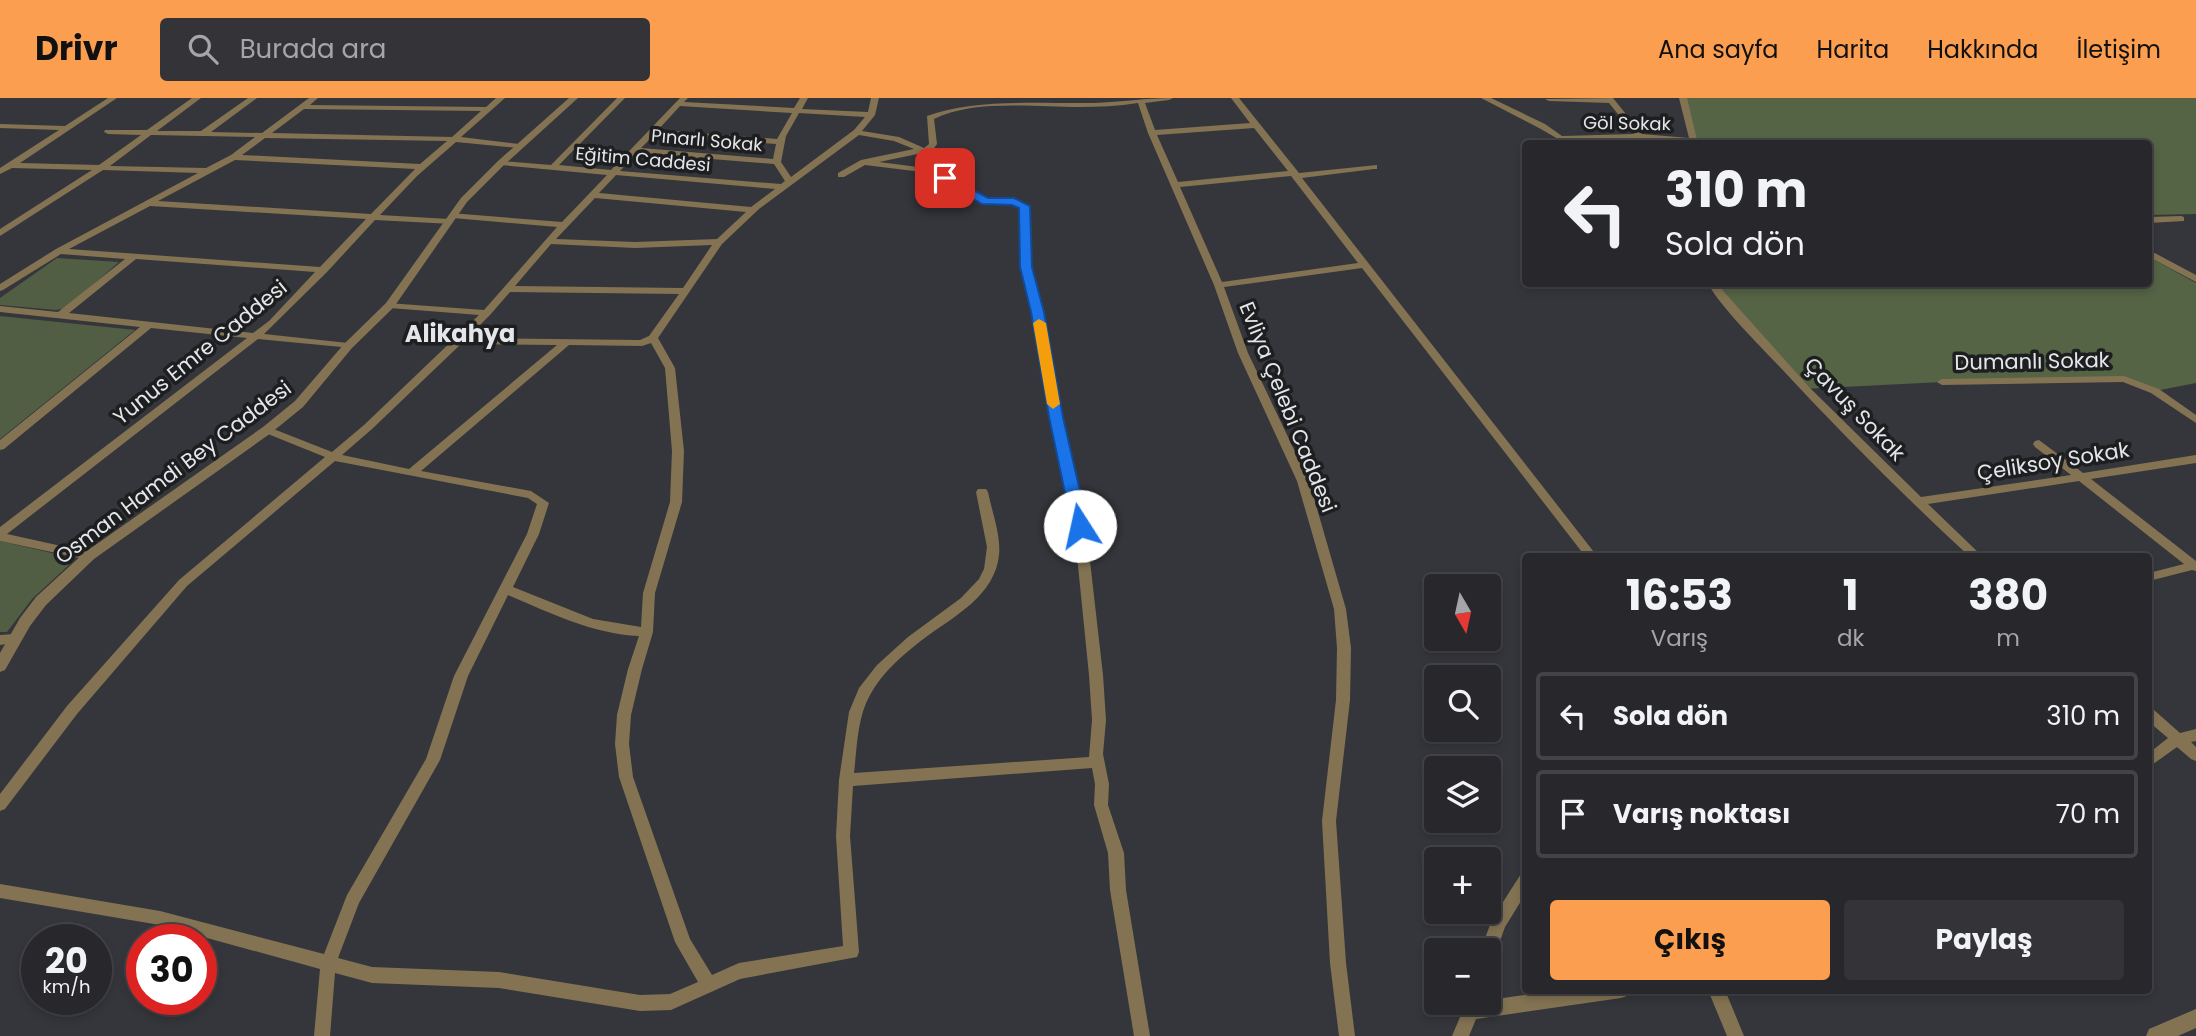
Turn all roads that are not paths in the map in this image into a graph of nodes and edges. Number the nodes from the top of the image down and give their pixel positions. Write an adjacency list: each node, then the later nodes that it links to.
1 (113, 98): 27 (street)
2 (197, 98): 31 (street)
3 (253, 98): 33 (street)
4 (314, 98): 20 (street)
5 (501, 98): 21 (street, Yunus Emre Caddesi)
6 (574, 98): 42 (street, Osman Hamdi Bey Caddesi)
7 (621, 98): 51 (street)
8 (804, 98): 23 (street)
9 (869, 98): 10 (street)
10 (875, 98): 24 (street)
11 (985, 98): 22 (street)
12 (1169, 98): 16 (street)
13 (1235, 98): 25 (street)
14 (1485, 98): 37 (street)
15 (1683, 98): 40 (street)
16 (1140, 99): 22 (street); 32 (street, Evliya Çelebi Caddesi)
17 (1549, 99): 18 (street)
18 (1610, 99): 35 (street)
19 (682, 101): 23 (street); 29 (street)
20 (301, 107): 21 (street); 34 (street)
21 (489, 109): 36 (street, Yunus Emre Caddesi)
22 (962, 109): 44 (street)
23 (795, 113): 24 (street); 41 (street)
24 (871, 116): 30 (street)
25 (1256, 125): 32 (street); 57 (street)
26 (0, 126): 27 (street)
27 (66, 128): 49 (street)
28 (108, 132): 31 (street)
29 (650, 132): 41 (street); 43 (street)
30 (857, 132): 44 (street); 59 (street)
31 (150, 133): 33 (street); 53 (street)
32 (1152, 133): 60 (street, Evliya Çelebi Caddesi)
33 (202, 134): 34 (street)
34 (263, 135): 36 (street); 45 (street)
35 (1640, 136): 38 (street, Göl Sokak); 39 (street, Göl Sokak)
36 (455, 139): 42 (street); 50 (street, Yunus Emre Caddesi)
37 (1562, 140)
38 (1579, 140)
39 (1675, 140)
40 (1693, 140)
41 (780, 142): 46 (street)
42 (519, 146): 48 (street, Osman Hamdi Bey Caddesi)
43 (634, 150): 46 (street, Pınarlı Sokak); 56 (street)
44 (926, 151): 47 (street)
45 (234, 157): 50 (street); 54 (street)
46 (777, 162): 59 (street)
47 (863, 162): 58 (street); 119 (street)
48 (501, 163): 51 (street, Eğitim Caddesi); 65 (street, Osman Hamdi Bey Caddesi)
49 (11, 165): 53 (street); 55 (street)
50 (422, 167): 64 (street, Yunus Emre Caddesi)
51 (553, 167): 56 (street, Eğitim Caddesi)
52 (1374, 167): 57 (street)
53 (102, 168): 54 (street); 69 (street)
54 (209, 171): 62 (street)
55 (0, 172)
56 (613, 172): 59 (street, Eğitim Caddesi); 61 (street)
57 (1296, 174): 60 (street); 75 (street)
58 (841, 175)
59 (785, 184): 63 (street)
60 (1176, 185): 78 (street, Evliya Çelebi Caddesi)
61 (593, 195): 63 (street); 68 (street)
62 (149, 203): 64 (street); 72 (street)
63 (752, 210): 71 (street)
64 (376, 217): 65 (street); 76 (street, Yunus Emre Caddesi)
65 (451, 219): 68 (street); 83 (street, Osman Hamdi Bey Caddesi)
66 (2181, 219): 67 (street)
67 (2152, 220)
68 (564, 225): 70 (street)
69 (0, 233)
70 (549, 242): 71 (street); 81 (street)
71 (719, 242): 82 (street)
72 (59, 251): 74 (street); 80 (street)
73 (2152, 255): 77 (street)
74 (133, 257): 76 (street); 86 (street)
75 (1363, 265): 78 (street); 105 (street)
76 (324, 270): 88 (street, Yunus Emre Caddesi)
77 (2196, 279)
78 (1219, 285): 134 (street, Evliya Çelebi Caddesi)
79 (1715, 287): 103 (street, Çavuş Sokak)
80 (0, 288)
81 (506, 289): 82 (street); 85 (street)
82 (686, 291): 89 (street)
83 (390, 305): 85 (street); 92 (street, Osman Hamdi Bey Caddesi)
84 (0, 309): 86 (street)
85 (487, 313): 90 (street)
86 (61, 316): 87 (street)
87 (147, 327): 88 (street); 97 (street)
88 (256, 336): 92 (street); 104 (street, Yunus Emre Caddesi)
89 (653, 338): 91 (street); 111 (street)
90 (458, 341): 91 (street); 98 (street)
91 (566, 342): 100 (street)
92 (348, 346): 95 (street, Osman Hamdi Bey Caddesi)
93 (1942, 382): 94 (street, Dumanlı Sokak)
94 (2196, 420)
95 (267, 430): 98 (street); 107 (street, Osman Hamdi Bey Caddesi)
96 (2039, 444): 101 (street)
97 (0, 446)
98 (334, 457): 100 (street); 121 (street)
99 (2196, 459): 101 (street, Çeliksoy Sokak)
100 (411, 472): 110 (street)
101 (2081, 477): 103 (street, Çeliksoy Sokak); 108 (street)
102 (982, 492): 120 (street)
103 (1917, 502): 106 (street, Çavuş Sokak)
104 (0, 535): 107 (street)
105 (1589, 553)
106 (1973, 553)
107 (89, 556): 112 (street, Osman Hamdi Bey Caddesi)
108 (2196, 566): 109 (street)
109 (2152, 576)
110 (504, 588): 111 (street); 125 (street)
111 (647, 632): 126 (street)
112 (7, 639): 113 (street, Osman Hamdi Bey Caddesi)
113 (0, 666)
114 (2152, 720): 116 (street)
115 (2196, 735): 116 (street)
116 (2177, 739): 117 (street); 118 (street)
117 (2196, 755)
118 (2152, 759)
119 (1097, 762): 120 (street); 133 (street)
120 (846, 780): 126 (street)
121 (0, 805)
122 (1522, 885): 124 (street)
123 (0, 891): 125 (street)
124 (1493, 938)
125 (328, 964): 126 (street); 132 (street)
126 (708, 984)
127 (1586, 994): 129 (street)
128 (1719, 994): 136 (street)
129 (1501, 1004)
130 (1469, 1015): 135 (street)
131 (2196, 1018): 137 (street)
132 (322, 1036)
133 (1142, 1036)
134 (1347, 1036)
135 (1460, 1036)
136 (1736, 1036)
137 (2156, 1036)

